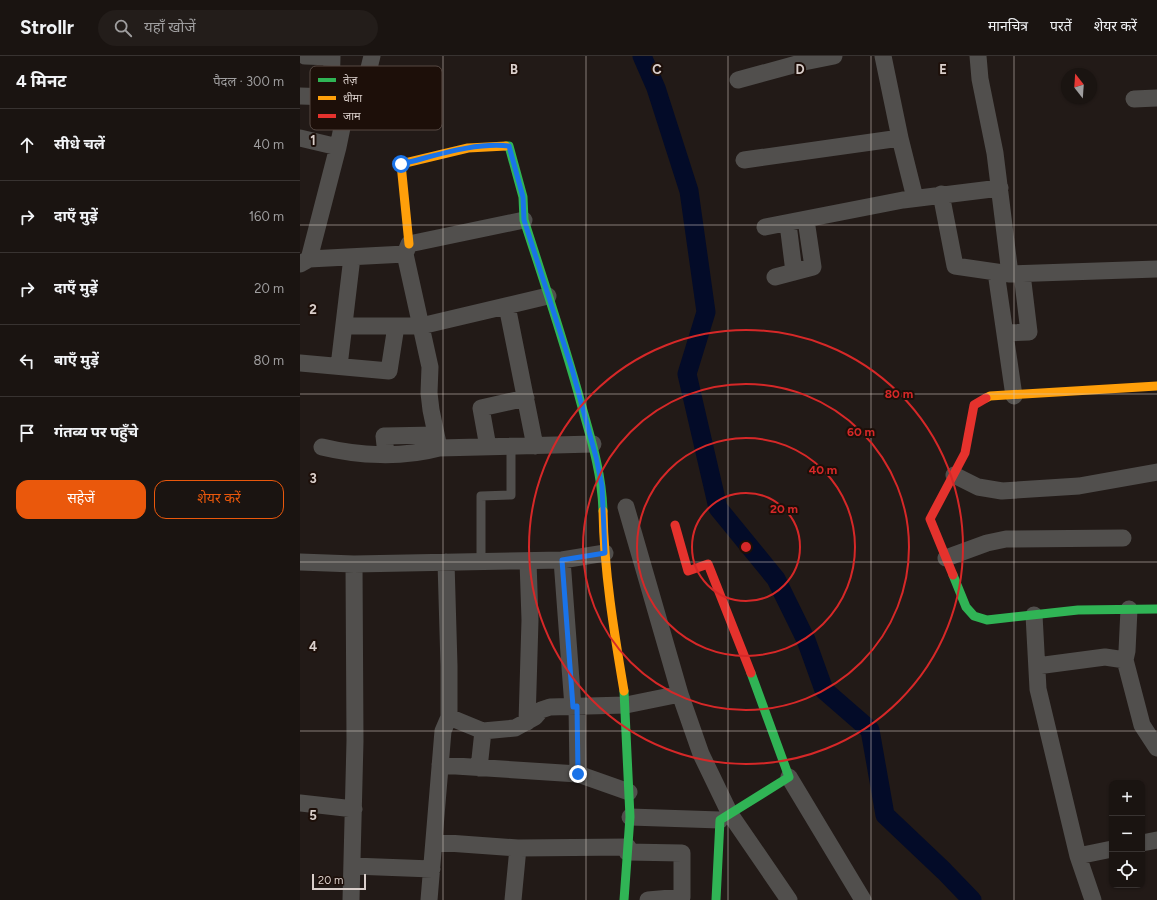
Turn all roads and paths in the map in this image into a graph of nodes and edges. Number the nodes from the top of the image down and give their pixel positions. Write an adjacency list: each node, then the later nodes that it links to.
1 (303, 56): 2 (street)
2 (332, 56): 7 (street)
3 (372, 56): 8 (street)
4 (883, 56): 16 (street)
5 (978, 56): 19 (street)
6 (828, 57): 9 (street)
7 (332, 66)
8 (370, 66)
9 (738, 80)
10 (300, 96): 11 (street)
11 (310, 96)
12 (1157, 98): 13 (street)
13 (1134, 99)
14 (341, 130): 17 (street)
15 (300, 138): 17 (street)
16 (900, 138): 18 (street); 21 (street)
17 (338, 147): 28 (street)
18 (744, 160)
19 (1000, 188): 20 (street); 31 (street)
20 (942, 194): 21 (street); 31 (street)
21 (915, 198): 23 (street)
22 (524, 220): 26 (street); 26 (street); 33 (street)
23 (806, 220): 24 (street); 30 (street)
24 (788, 224): 25 (street); 30 (street)
25 (765, 227)
26 (407, 249): 27 (street); 37 (street)
27 (352, 257): 28 (street); 35 (street)
28 (304, 262)
29 (1157, 269): 31 (street)
30 (794, 272): 32 (street)
31 (1009, 273): 38 (street); 38 (street)
32 (775, 277)
33 (548, 296): 34 (street); 45 (street)
34 (507, 306): 37 (street); 43 (street)
35 (344, 326): 36 (street); 40 (street)
36 (396, 326): 37 (street); 40 (street)
37 (421, 326): 44 (street)
38 (1005, 333): 42 (street)
39 (300, 363): 40 (street)
40 (339, 366)
41 (1157, 386): 42 (street)
42 (1014, 396): 51 (street)
43 (526, 398): 47 (street); 49 (street)
44 (438, 442): 48 (street); 49 (street)
45 (593, 444): 47 (street); 55 (street)
46 (511, 446): 47 (street); 49 (street); 61 (lane)
47 (535, 446)
48 (322, 447)
49 (488, 447)
50 (1157, 472): 51 (street)
51 (954, 475): 56 (street)
52 (626, 507): 68 (street)
53 (675, 525): 78 (street)
54 (1123, 538): 56 (street)
55 (605, 553): 57 (street); 69 (street)
56 (946, 558): 65 (street)
57 (562, 560): 58 (street); 70 (street)
58 (528, 561): 61 (street); 72 (street)
59 (300, 562): 62 (street)
60 (446, 562): 61 (street); 62 (street); 71 (street)
61 (481, 562)
62 (354, 564): 81 (street)
63 (1129, 609): 64 (street); 65 (street); 66 (street)
64 (1157, 609)
65 (1034, 614): 67 (street)
66 (1125, 660): 67 (street); 74 (street)
67 (1037, 666): 90 (street)
68 (680, 694): 69 (street); 83 (street)
69 (626, 705): 70 (street); 79 (street)
70 (575, 706): 72 (street); 77 (street)
71 (449, 717): 73 (street); 75 (street)
72 (527, 722): 73 (street)
73 (483, 731): 76 (street)
74 (1157, 748)
75 (440, 765): 76 (street); 85 (street)
76 (479, 768): 77 (street)
77 (578, 774): 79 (street)
78 (788, 777): 83 (street); 100 (street)
79 (629, 792): 82 (street)
80 (300, 803): 81 (street)
81 (354, 809): 91 (street)
82 (630, 816): 83 (street); 88 (street)
83 (725, 817): 98 (street); 99 (street)
84 (1157, 840): 86 (street)
85 (434, 842): 87 (street); 92 (street)
86 (1145, 842)
87 (518, 848): 88 (street); 95 (street)
88 (628, 850): 96 (street); 97 (street)
89 (1109, 850): 90 (street)
90 (1078, 856): 101 (street)
91 (353, 866): 92 (street); 93 (street)
92 (432, 869): 94 (street)
93 (351, 900)
94 (429, 900)
95 (513, 900)
96 (624, 900)
97 (648, 900)
98 (716, 900)
99 (789, 900)
100 (863, 900)
101 (1093, 900)

